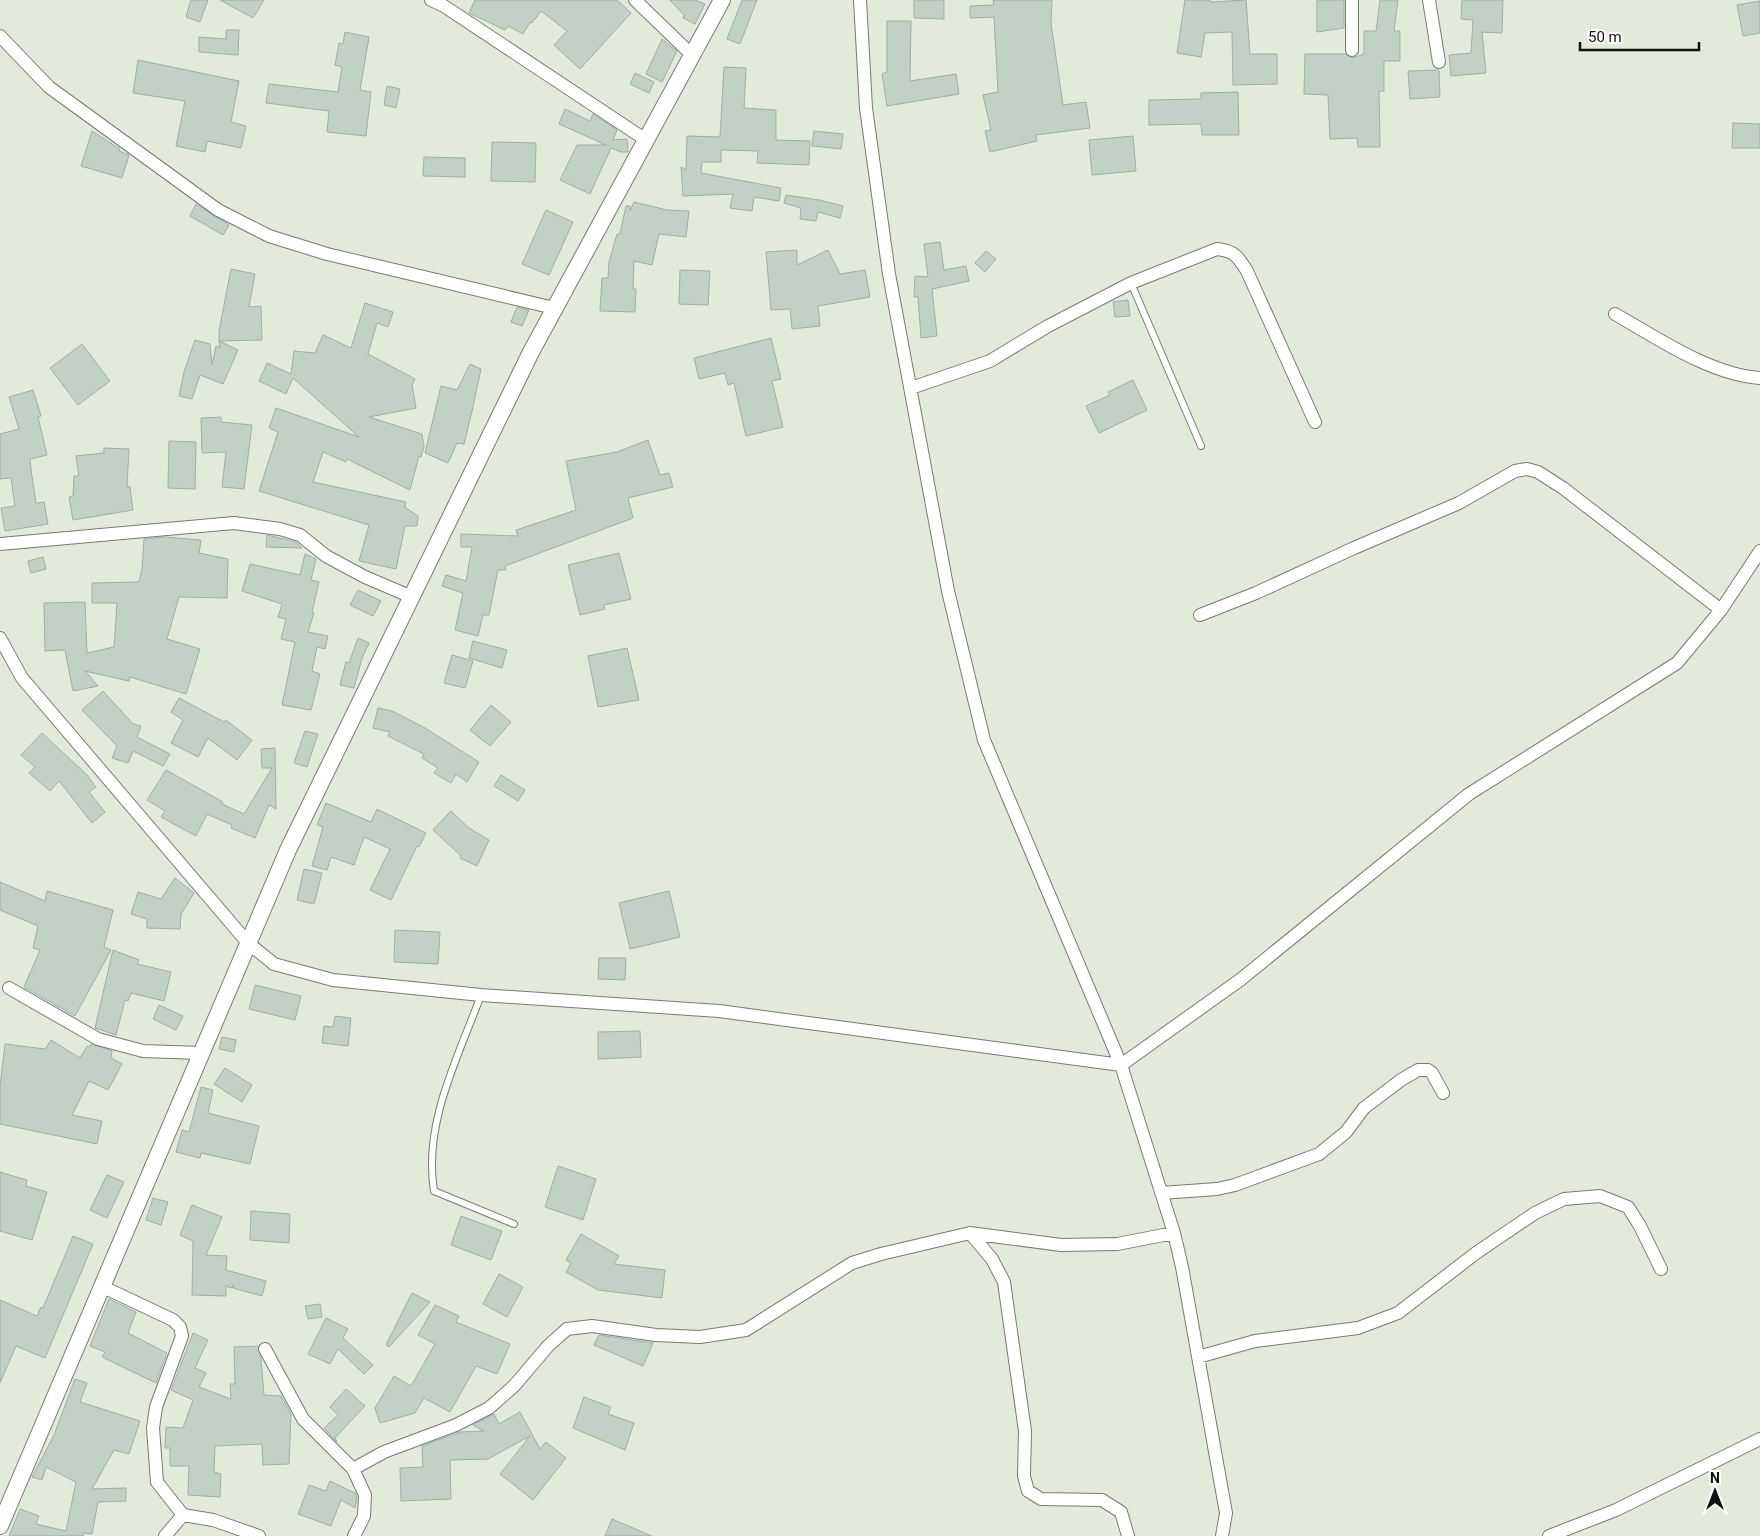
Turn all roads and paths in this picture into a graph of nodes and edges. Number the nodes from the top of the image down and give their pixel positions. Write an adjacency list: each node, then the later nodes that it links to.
1 (430, 0): 11 (street)
2 (635, 0): 9 (street)
3 (722, 0): 9 (street)
4 (860, 0): 16 (street)
5 (1352, 0): 8 (street)
6 (1429, 0): 10 (street)
7 (0, 36): 13 (street)
8 (1352, 50)
9 (692, 54): 11 (street)
10 (1439, 62)
11 (646, 140): 13 (street)
12 (1131, 283): 16 (street); 17 (street); 18 (lane)
13 (554, 308): 21 (street)
14 (1615, 314): 15 (street)
15 (1760, 378)
16 (911, 388): 29 (street)
17 (1315, 422)
18 (1201, 446)
19 (0, 544): 21 (street)
20 (1760, 551): 22 (street)
21 (412, 597): 25 (street)
22 (1721, 610): 23 (street); 29 (street)
23 (1200, 616)
24 (0, 638): 25 (street)
25 (248, 943): 27 (street); 28 (street)
26 (10, 988): 28 (street)
27 (481, 995): 29 (street); 32 (lane)
28 (201, 1053): 36 (street)
29 (1121, 1066): 31 (street)
30 (1443, 1093): 31 (street)
31 (1161, 1193): 34 (street)
32 (514, 1224)
33 (970, 1233): 34 (street); 40 (street); 46 (street)
34 (1174, 1233): 38 (street)
35 (1661, 1269): 38 (street)
36 (101, 1286): 41 (street); 42 (street)
37 (265, 1349): 40 (street)
38 (1198, 1357): 47 (street)
39 (1760, 1439): 48 (street)
40 (352, 1469): 45 (street)
41 (183, 1515): 43 (street); 44 (street)
42 (0, 1526)
43 (165, 1536)
44 (259, 1536)
45 (354, 1536)
46 (1128, 1536)
47 (1222, 1536)
48 (1549, 1536)

